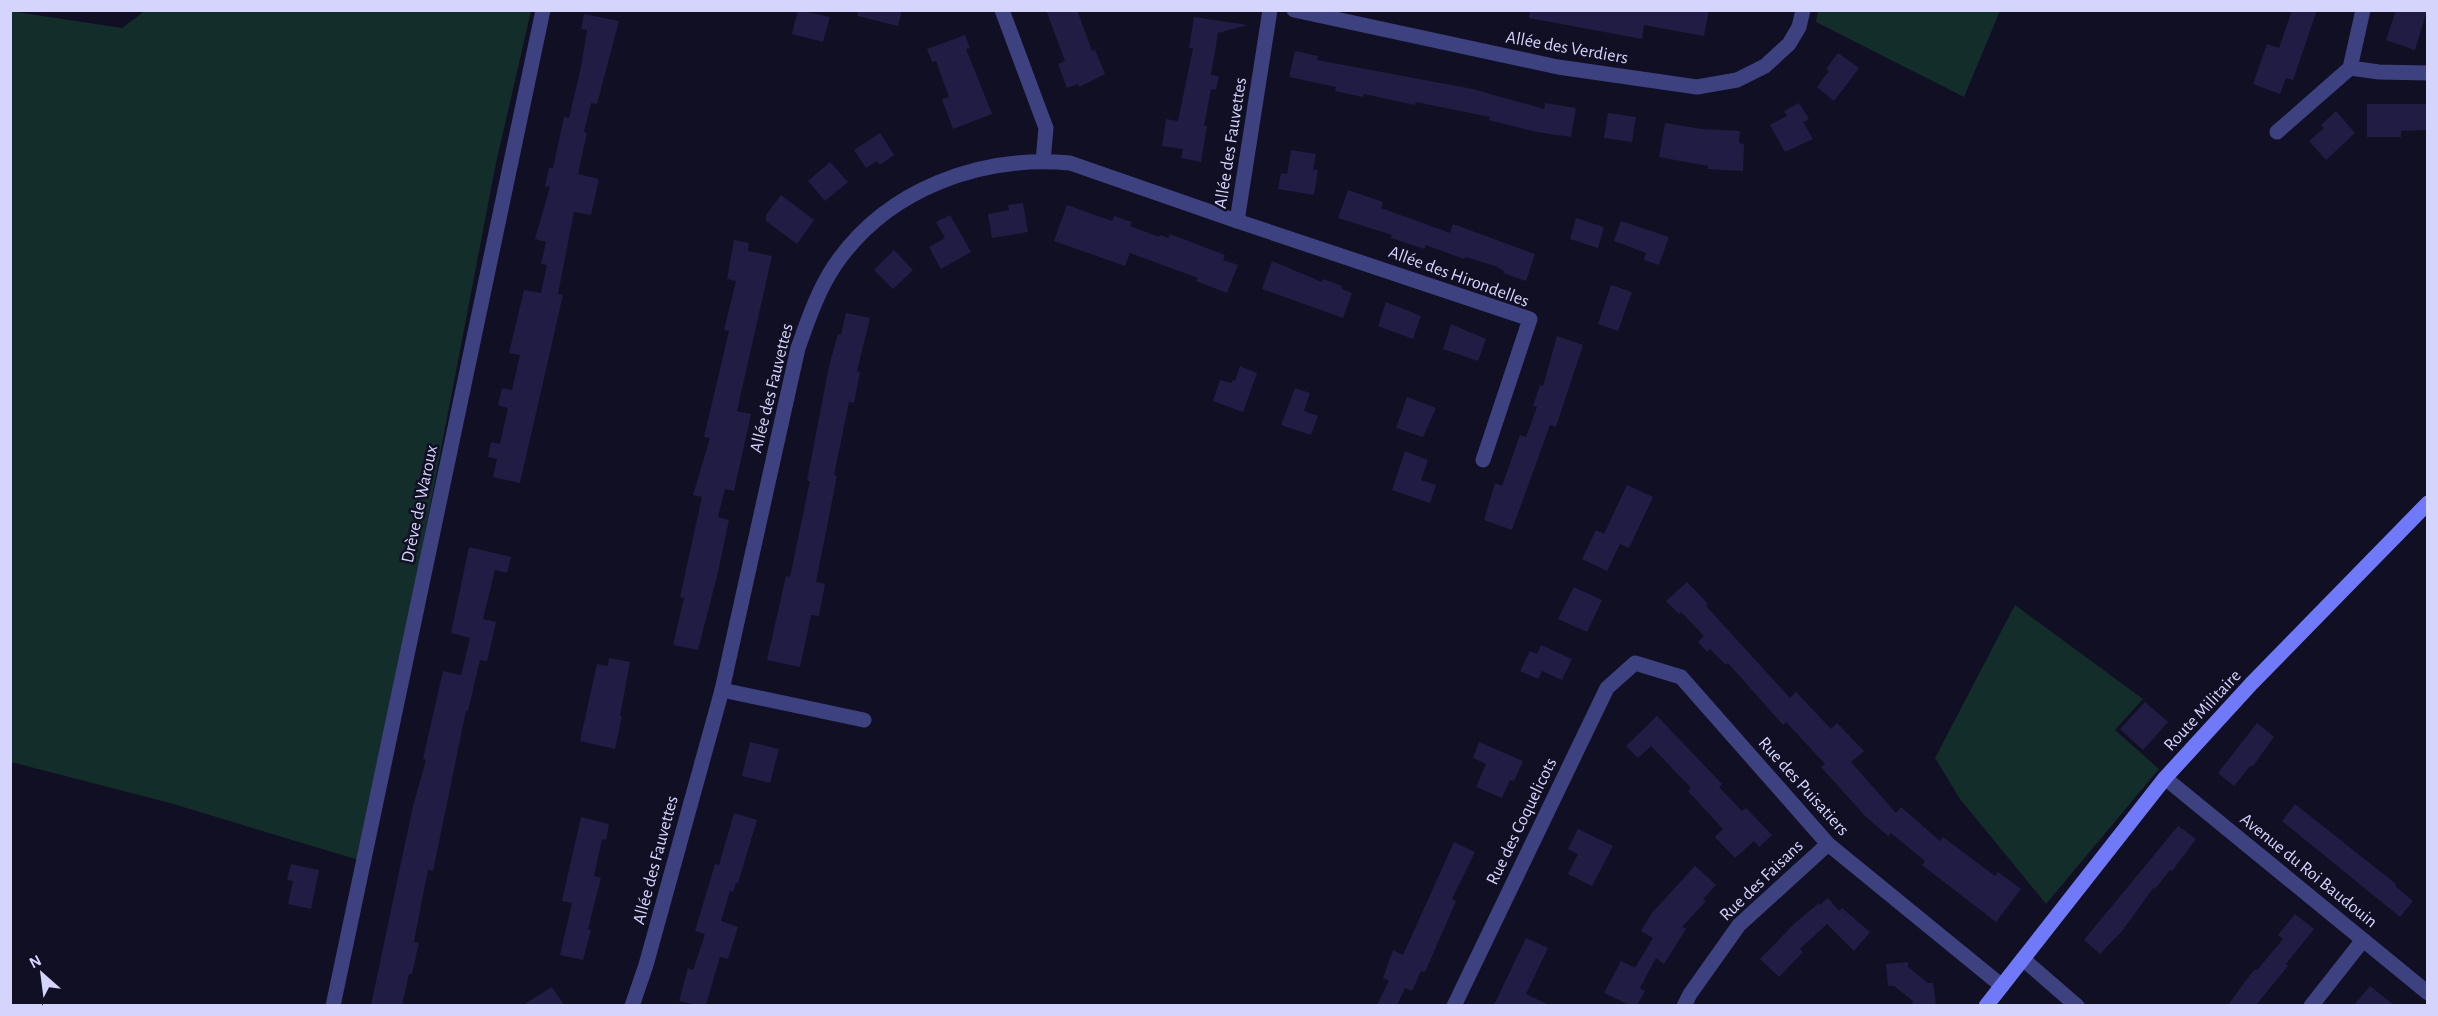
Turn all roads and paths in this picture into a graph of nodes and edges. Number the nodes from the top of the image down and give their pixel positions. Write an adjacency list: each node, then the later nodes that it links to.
1 (543, 10): 23 (street, Drève de Waroux)
2 (1002, 10): 10 (street)
3 (1270, 10): 11 (street, Allée des Fauvettes)
4 (1294, 10): 5 (street, Allée des Verdiers)
5 (1803, 10)
6 (2363, 10): 7 (street)
7 (2350, 68): 8 (street); 9 (street)
8 (2427, 73)
9 (2277, 132)
10 (1043, 161): 11 (street, Allée des Fauvettes); 15 (street, Allée des Fauvettes)
11 (1238, 221): 12 (street, Allée des Hirondelles)
12 (1483, 460)
13 (2427, 503): 17 (street, Route Militaire)
14 (1635, 663): 18 (street, Rue des Puisatiers); 25 (street, Rue des Coquelicots)
15 (722, 690): 16 (street); 24 (street, Allée des Fauvettes)
16 (864, 720)
17 (2165, 778): 19 (street, Avenue du Roi Baudouin); 20 (street, Route Militaire)
18 (1827, 843): 21 (street, Rue des Puisatiers); 26 (street, Rue des Faisans)
19 (2363, 940): 22 (street, Avenue du Roi Baudouin); 29 (street)
20 (2024, 959): 21 (street, Route Militaire); 28 (street)
21 (2002, 986): 27 (street, Route Militaire)
22 (2427, 993)
23 (333, 1005)
24 (632, 1005)
25 (1454, 1005)
26 (1684, 1005)
27 (1986, 1005)
28 (2077, 1005)
29 (2311, 1005)

